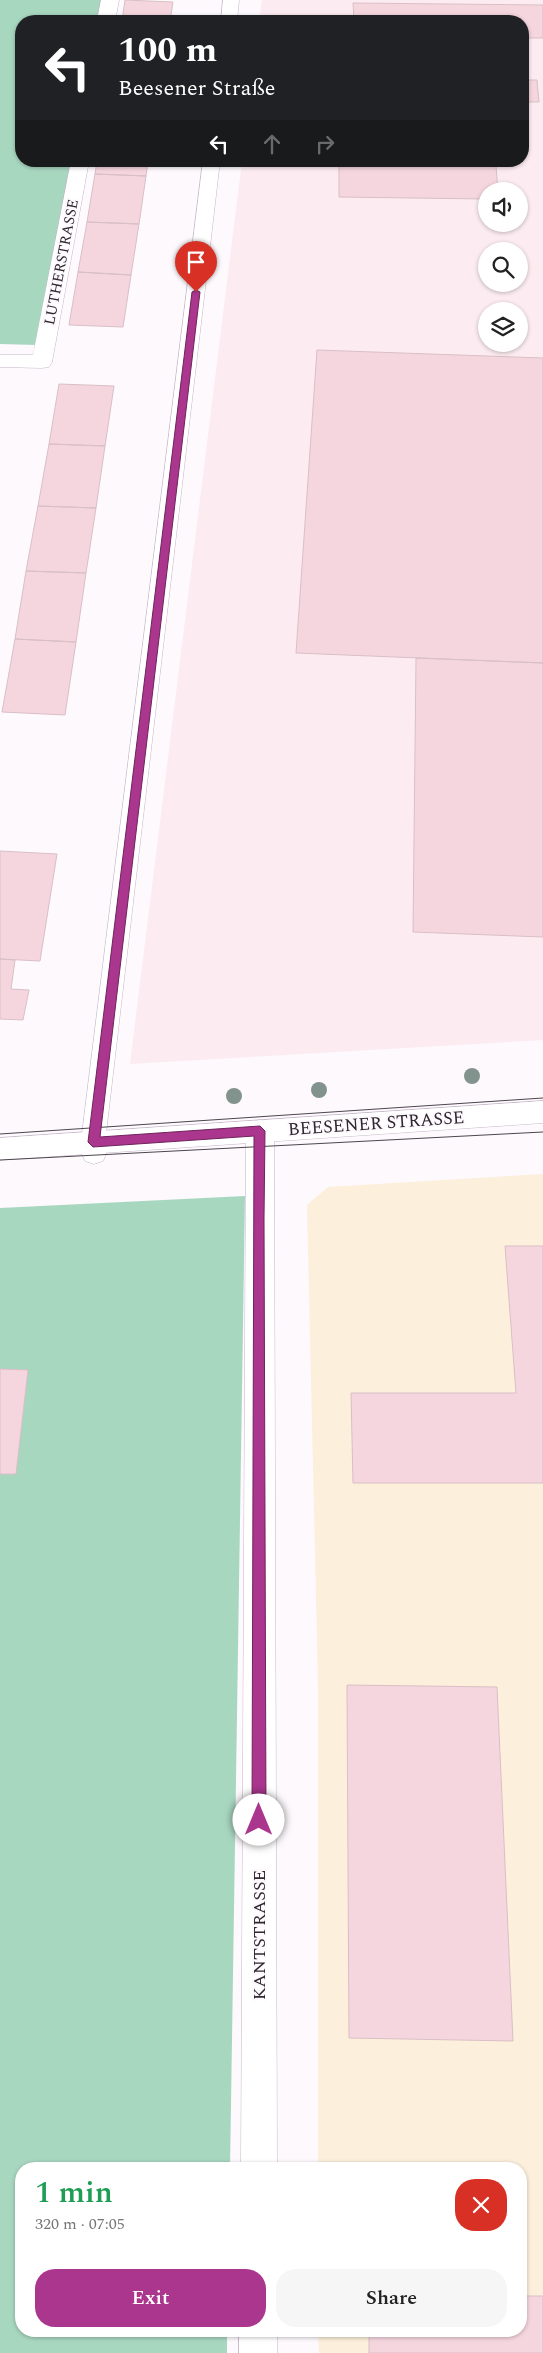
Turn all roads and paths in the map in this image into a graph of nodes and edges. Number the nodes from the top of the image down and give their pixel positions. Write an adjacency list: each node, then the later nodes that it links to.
1 (110, 0): 3 (street)
2 (231, 0): 4 (lane)
3 (107, 15)
4 (229, 15)
5 (79, 167): 7 (street, LUTHERSTRASSE)
6 (211, 167): 11 (lane)
7 (0, 361)
8 (543, 1112): 9 (street, BEESENER STRASSE)
9 (260, 1131): 11 (street, BEESENER STRASSE); 12 (street, KANTSTRASSE)
10 (0, 1148): 11 (street, BEESENER STRASSE)
11 (94, 1148)
12 (259, 2162)
13 (258, 2337): 14 (street)
14 (258, 2353)

